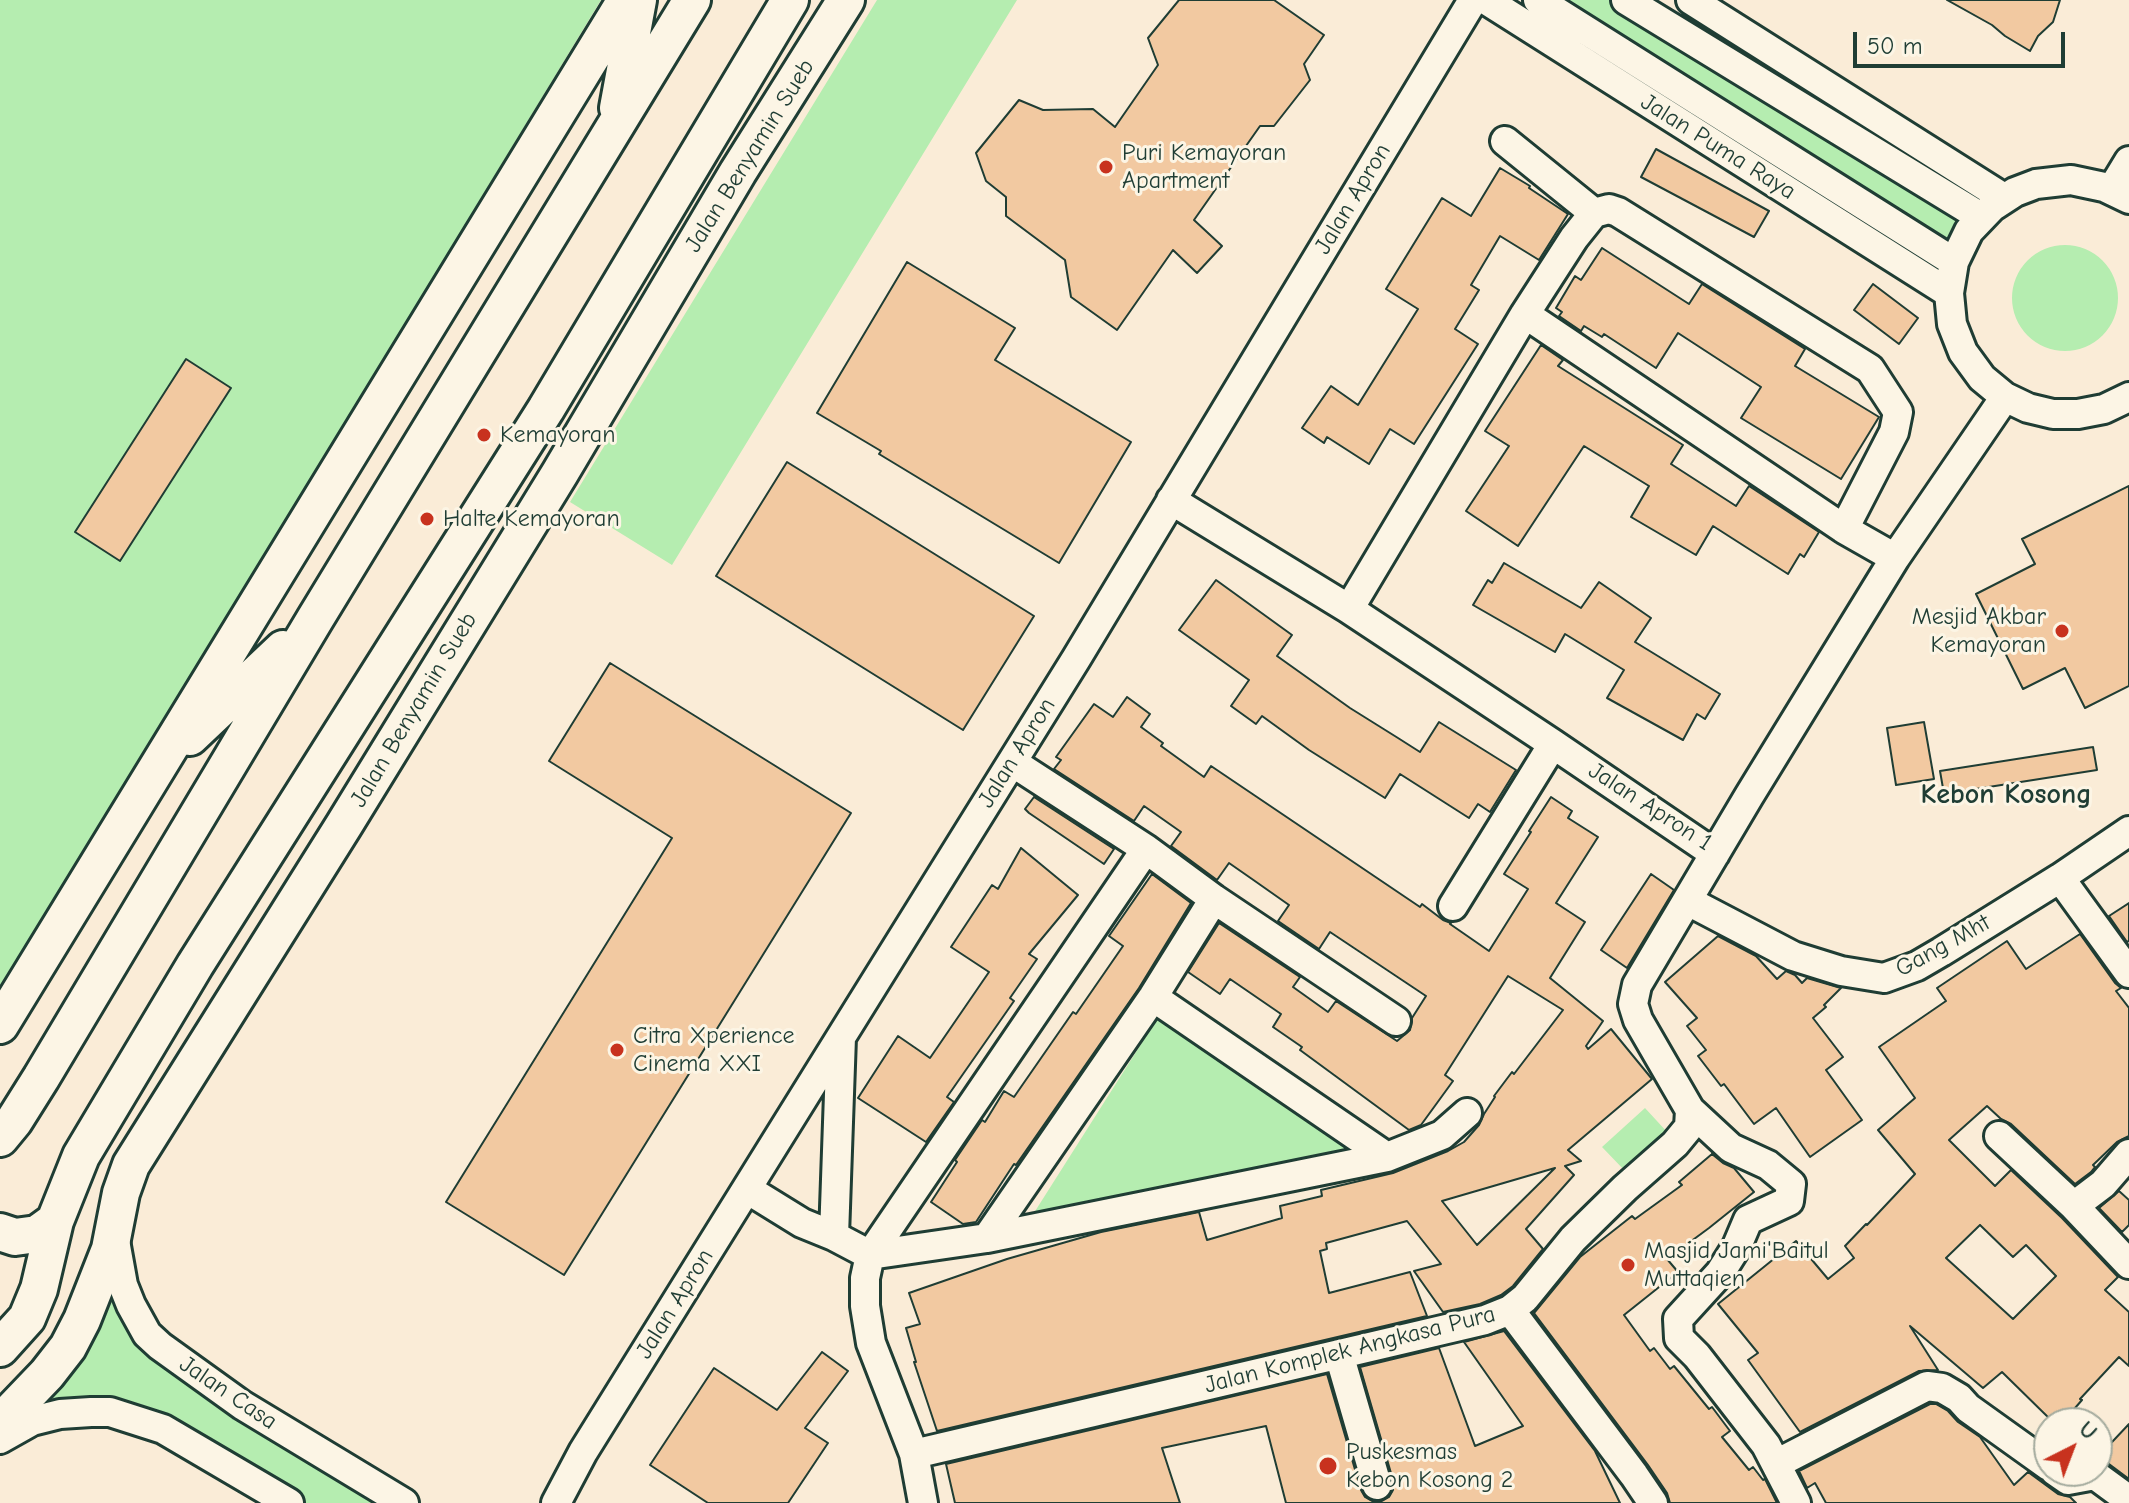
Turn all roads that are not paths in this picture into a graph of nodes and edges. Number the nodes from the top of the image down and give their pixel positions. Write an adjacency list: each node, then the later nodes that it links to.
1 (626, 0): 32 (main road)
2 (638, 0): 11 (main road)
3 (692, 0): 11 (main road)
4 (790, 0): 23 (main road, Jalan Benyamin Sueb)
5 (846, 0): 24 (main road, Jalan Benyamin Sueb)
6 (1473, 0): 25 (street, Jalan Apron)
7 (1486, 0): 19 (street, Jalan Puma Raya)
8 (1538, 0): 18 (street, Jalan Puma Raya)
9 (1626, 0): 17 (street)
10 (1691, 0): 15 (street)
11 (614, 129): 29 (main road)
12 (1505, 141): 16 (street)
13 (2129, 161): 14 (street)
14 (2121, 194): 15 (street)
15 (2004, 198): 17 (street)
16 (1594, 213): 20 (street); 26 (street)
17 (1981, 217): 18 (street)
18 (1954, 262): 19 (street)
19 (1949, 293): 21 (street)
20 (1525, 314): 26 (street); 28 (street)
21 (2005, 397): 22 (street); 27 (street, Jalan Apron 1)
22 (2129, 397)
23 (546, 409): 24 (main road); 41 (main road, Jalan Benyamin Sueb)
24 (560, 473): 33 (main road, Jalan Benyamin Sueb)
25 (1171, 500): 28 (street, Jalan Apron 1); 31 (street, Jalan Apron)
26 (1844, 529): 27 (street)
27 (1895, 558): 36 (street, Jalan Apron 1)
28 (1349, 609): 30 (street, Jalan Apron 1)
29 (315, 619): 32 (main road); 50 (main road)
30 (1553, 744): 36 (street, Jalan Apron 1); 40 (street)
31 (1012, 762): 35 (street); 46 (street, Jalan Apron)
32 (156, 768): 45 (main road)
33 (344, 825): 41 (main road); 57 (main road, Jalan Benyamin Sueb)
34 (2129, 831): 37 (street, Gang Mht)
35 (1146, 849): 38 (street); 60 (street)
36 (1715, 854): 39 (street)
37 (2060, 878): 39 (street, Gang Mht); 42 (street)
38 (1214, 899): 43 (street); 44 (street)
39 (1688, 901): 47 (street)
40 (1453, 906)
41 (195, 965): 55 (main road, Jalan Benyamin Sueb)
42 (2129, 973)
43 (1153, 997): 52 (street); 59 (street)
44 (1396, 1021)
45 (0, 1025)
46 (841, 1037): 53 (street, Jalan Apron); 58 (street)
47 (1690, 1110): 62 (street, Jalan Komplek Angkasa Pura); 69 (street)
48 (1467, 1113): 52 (street)
49 (1999, 1136): 54 (street)
50 (0, 1138)
51 (2129, 1154): 54 (street)
52 (1387, 1157): 59 (street)
53 (747, 1189): 58 (street); 75 (street, Jalan Apron)
54 (2074, 1206): 61 (street)
55 (55, 1221): 56 (main road); 63 (main road, Jalan Benyamin Sueb)
56 (0, 1232)
57 (114, 1234): 65 (main road, Jalan Benyamin Sueb); 74 (street, Jalan Casa)
58 (834, 1236): 60 (street)
59 (987, 1238): 60 (street)
60 (870, 1255): 67 (street)
61 (2129, 1264)
62 (1510, 1310): 64 (street, Jalan Komplek Angkasa Pura); 77 (street)
63 (0, 1348)
64 (1339, 1354): 67 (street, Jalan Komplek Angkasa Pura); 70 (street)
65 (0, 1423)
66 (0, 1439): 73 (street)
67 (914, 1454): 76 (street)
68 (2033, 1455): 69 (street)
69 (1776, 1464): 78 (street)
70 (1377, 1485)
71 (2111, 1487): 72 (street)
72 (2129, 1500)
73 (289, 1503)
74 (404, 1503)
75 (556, 1503)
76 (923, 1503)
77 (1653, 1503)
78 (1796, 1503)

